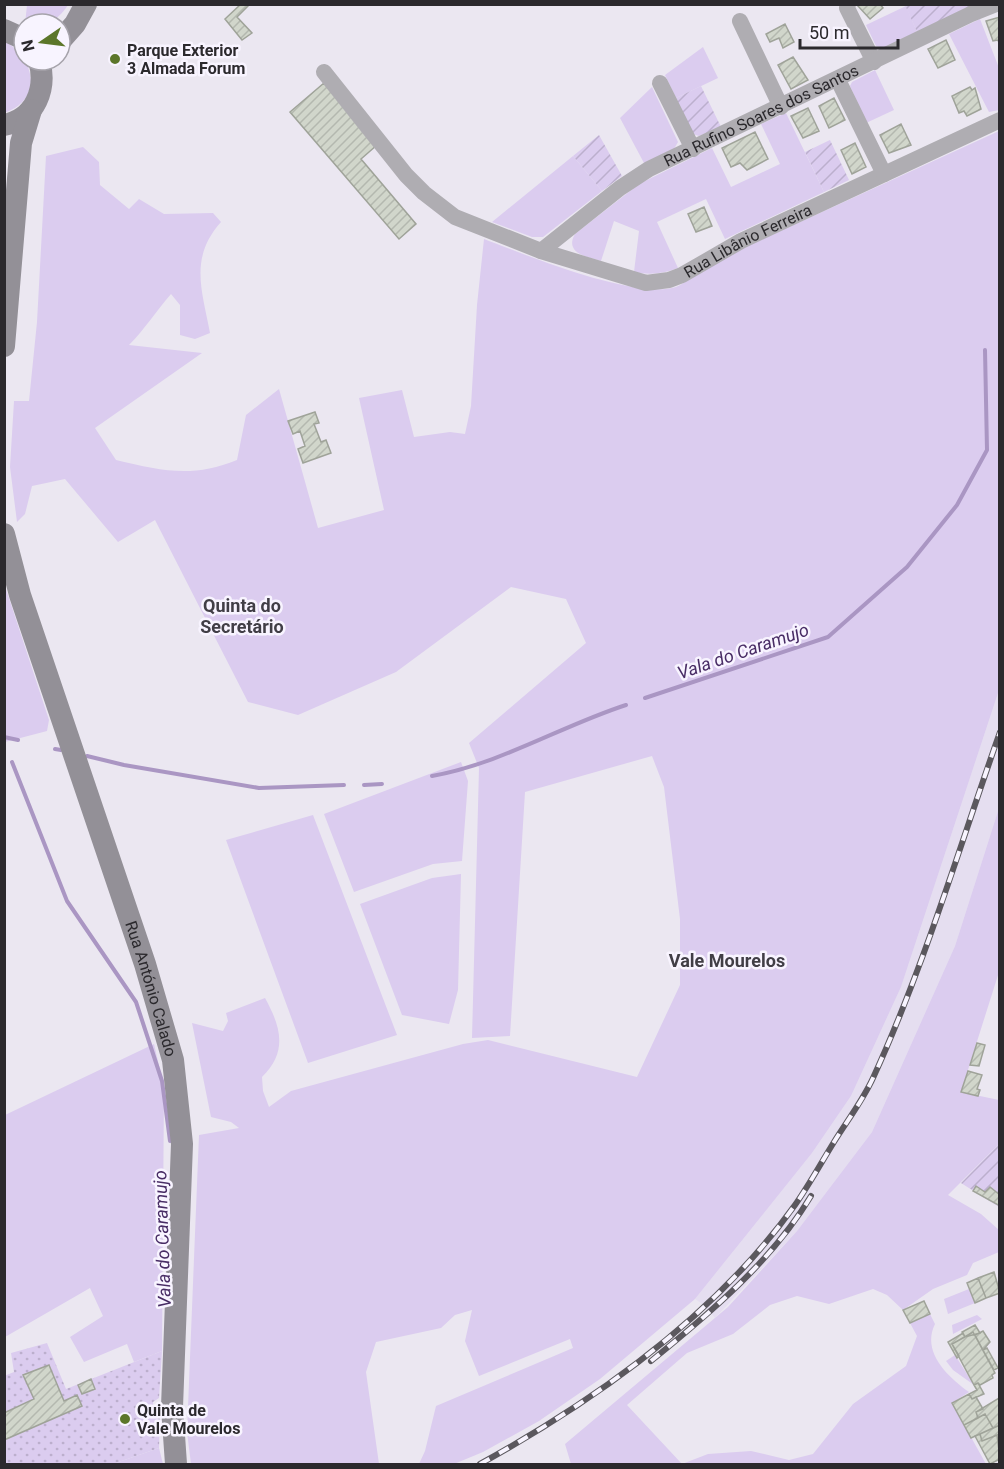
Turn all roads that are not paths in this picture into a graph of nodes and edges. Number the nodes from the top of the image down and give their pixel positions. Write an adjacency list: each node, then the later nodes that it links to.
1 (86, 4): 5 (street)
2 (996, 4): 6 (street, Rua Rufino Soares dos Santos)
3 (847, 6): 6 (street)
4 (740, 21): 11 (street)
5 (72, 27)
6 (874, 62): 9 (street, Rua Rufino Soares dos Santos)
7 (42, 72): 12 (street)
8 (324, 72): 19 (street, Rua Libânio Ferreira)
9 (838, 80): 11 (street, Rua Rufino Soares dos Santos); 17 (street)
10 (660, 82): 15 (street)
11 (781, 107): 15 (street, Rua Rufino Soares dos Santos)
12 (31, 110): 14 (street); 18 (street)
13 (999, 120): 17 (street, Rua Libânio Ferreira)
14 (4, 125)
15 (693, 149): 19 (street, Rua Rufino Soares dos Santos)
16 (4, 152): 18 (street)
17 (884, 174): 19 (street, Rua Libânio Ferreira)
18 (18, 186): 20 (street)
19 (540, 251)
20 (4, 346)
21 (4, 534): 22 (street, Rua António Calado)
22 (176, 1464)

